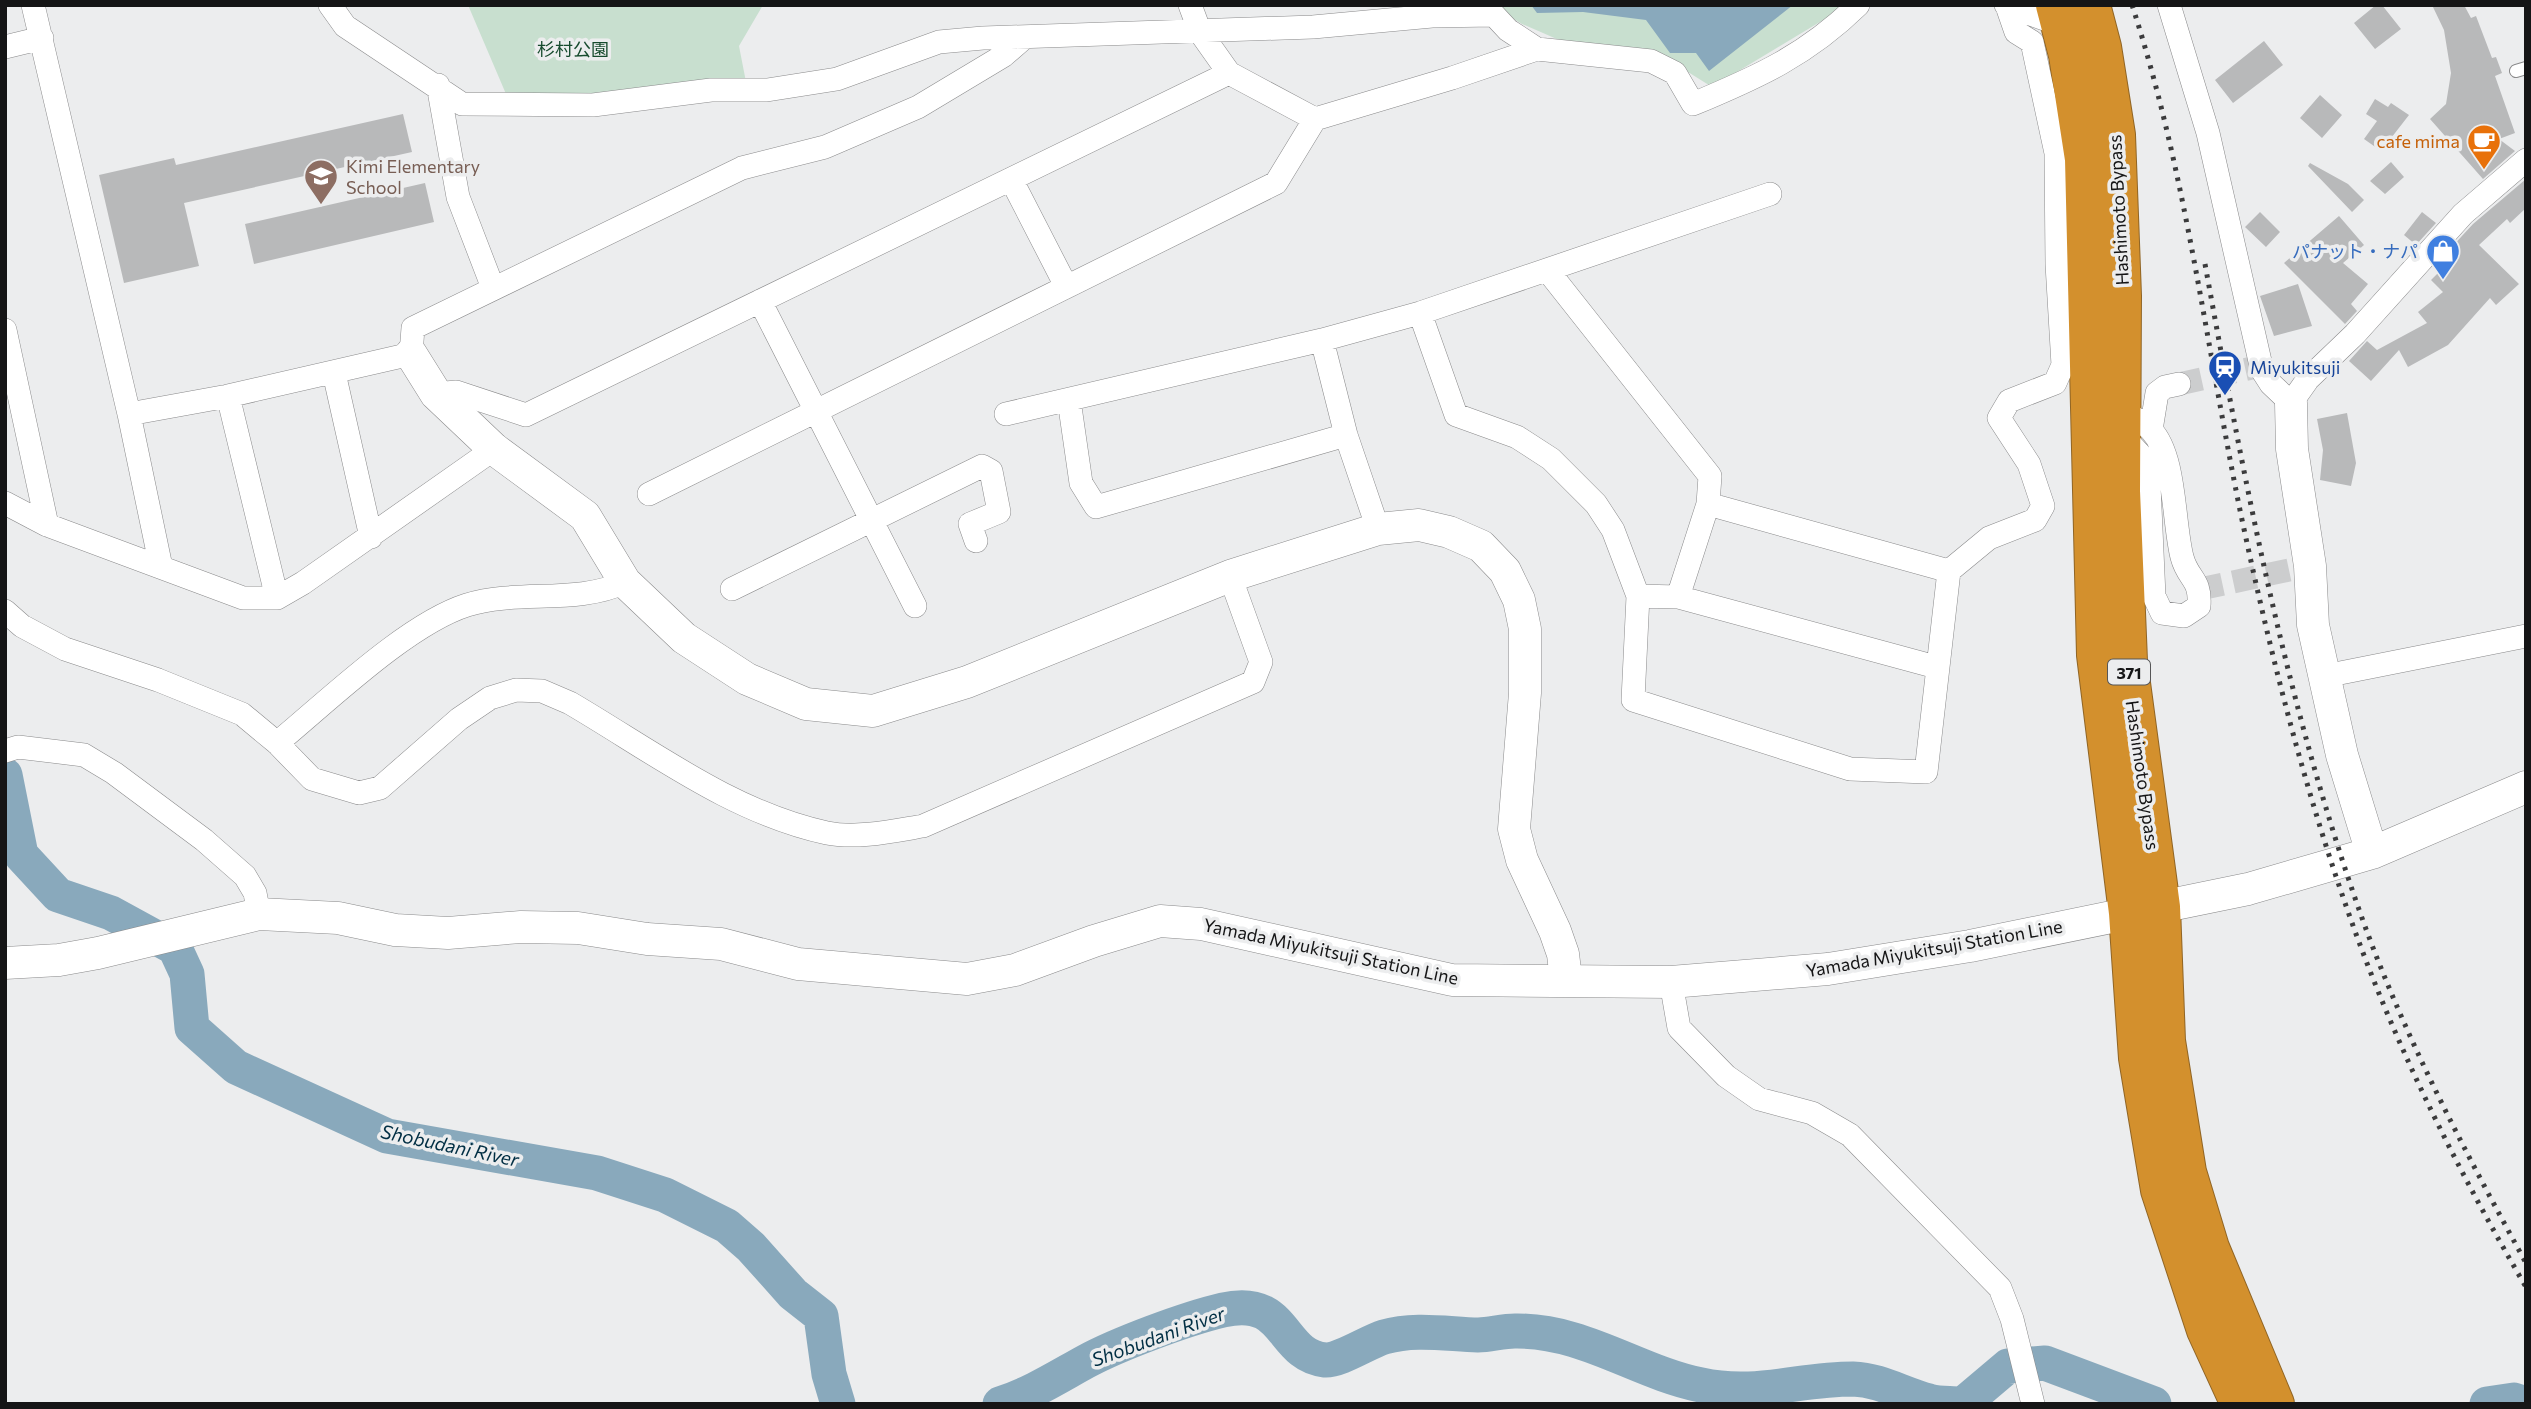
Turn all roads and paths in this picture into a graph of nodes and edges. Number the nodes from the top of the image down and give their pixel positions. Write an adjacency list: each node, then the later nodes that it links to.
1 (33, 5): 10 (street)
2 (330, 5): 14 (street)
3 (1190, 5): 8 (street)
4 (1858, 5): 12 (street)
5 (2169, 5): 32 (street)
6 (2007, 6): 7 (street); 48 (street)
7 (2076, 13): 36 (highway, Hashimoto Bypass / 371)
8 (1200, 32): 9 (street); 12 (street); 13 (street)
9 (1025, 37): 14 (street); 21 (street)
10 (42, 38): 11 (street); 34 (street)
11 (5, 47)
12 (1537, 49): 15 (street)
13 (1228, 74): 15 (street); 17 (street)
14 (438, 85): 21 (street)
15 (1315, 119): 20 (street)
16 (2526, 160): 32 (street)
17 (1011, 179): 20 (street); 22 (street)
18 (1770, 194): 19 (street)
19 (1548, 271): 23 (street); 41 (street)
20 (1066, 286): 33 (street)
21 (493, 288): 26 (street)
22 (760, 301): 29 (street); 33 (street)
23 (1420, 313): 25 (street); 52 (street)
24 (5, 330): 43 (street)
25 (1322, 340): 31 (street); 37 (street)
26 (411, 354): 27 (street); 29 (main road)
27 (334, 373): 30 (street); 45 (street)
28 (2179, 384): 36 (street)
29 (436, 394): 38 (main road)
30 (228, 396): 34 (street); 54 (street)
31 (1069, 400): 35 (street); 37 (street)
32 (2291, 402): 59 (main road)
33 (816, 412): 39 (street); 42 (street)
34 (129, 414): 47 (street)
35 (1006, 414)
36 (2115, 419): 36 (street); 64 (highway, Hashimoto Bypass / 371)
37 (1346, 435): 44 (street)
38 (494, 449): 45 (street); 50 (main road)
39 (649, 494)
40 (5, 503): 43 (street)
41 (1708, 504): 48 (street); 53 (street)
42 (871, 519): 46 (street); 51 (street); 55 (street)
43 (47, 525): 47 (street)
44 (1378, 529): 49 (main road); 67 (main road)
45 (370, 537): 54 (street)
46 (976, 541)
47 (161, 567): 54 (street)
48 (1949, 571): 58 (street)
49 (1230, 576): 50 (main road); 60 (street)
50 (625, 582): 60 (street)
51 (732, 589)
52 (1638, 596): 53 (street); 58 (street)
53 (1678, 597): 58 (street)
54 (277, 598)
55 (915, 606)
56 (5, 611): 60 (street)
57 (2526, 636): 59 (street)
58 (1936, 667)
59 (2325, 676): 63 (main road)
60 (277, 743)
61 (12, 749): 65 (street)
62 (2526, 787): 63 (main road, Yamada Miyukitsuji Station Line)
63 (2371, 852): 64 (main road, Yamada Miyukitsuji Station Line)
64 (2144, 910): 68 (main road, Yamada Miyukitsuji Station Line); 69 (highway, Hashimoto Bypass / 371)
65 (259, 914): 66 (main road, Yamada Miyukitsuji Station Line); 67 (main road, Yamada Miyukitsuji Station Line)
66 (5, 963)
67 (1566, 979): 68 (main road, Yamada Miyukitsuji Station Line)
68 (1671, 982): 70 (street)
69 (2224, 1329): 71 (highway, Hashimoto Bypass / 371); 72 (highway, Hashimoto Bypass / 371)
70 (2033, 1404)
71 (2240, 1404)
72 (2275, 1404)

